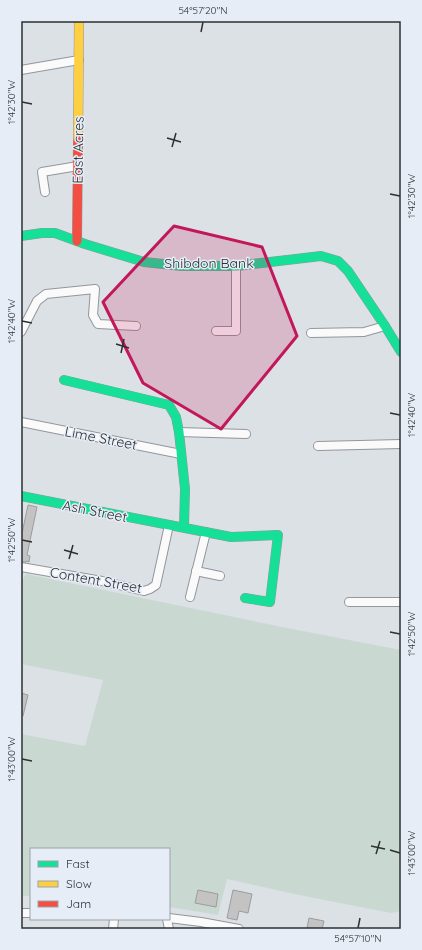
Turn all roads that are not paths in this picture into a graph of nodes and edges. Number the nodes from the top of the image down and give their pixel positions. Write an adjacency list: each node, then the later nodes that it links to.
1 (79, 21): 2 (street, East Acres)
2 (79, 60): 3 (street); 4 (street, East Acres)
3 (21, 70)
4 (78, 166): 5 (street); 7 (street, East Acres)
5 (45, 192)
6 (21, 236): 7 (street, Shibdon Bank)
7 (77, 241): 8 (street, Shibdon Bank)
8 (236, 266): 10 (street, Shibdon Bank); 11 (street)
9 (136, 326): 12 (street)
10 (386, 326): 13 (street); 14 (street, Shibdon Bank)
11 (216, 331)
12 (21, 332)
13 (311, 333)
14 (401, 352)
15 (64, 380): 17 (street)
16 (21, 422): 21 (street, Lime Street)
17 (179, 432): 18 (street); 21 (street)
18 (246, 434)
19 (401, 444): 20 (street)
20 (318, 446)
21 (181, 454): 24 (street)
22 (21, 496): 23 (street, Ash Street)
23 (169, 525): 24 (street, Ash Street); 26 (street, Content Street)
24 (184, 527): 25 (street, Ash Street)
25 (206, 532): 27 (street); 30 (street, Ash Street)
26 (21, 567)
27 (196, 571): 28 (street); 29 (street)
28 (220, 576)
29 (190, 597)
30 (244, 598)
31 (349, 602): 32 (street)
32 (401, 602)
33 (170, 918): 34 (street)
34 (239, 929)

